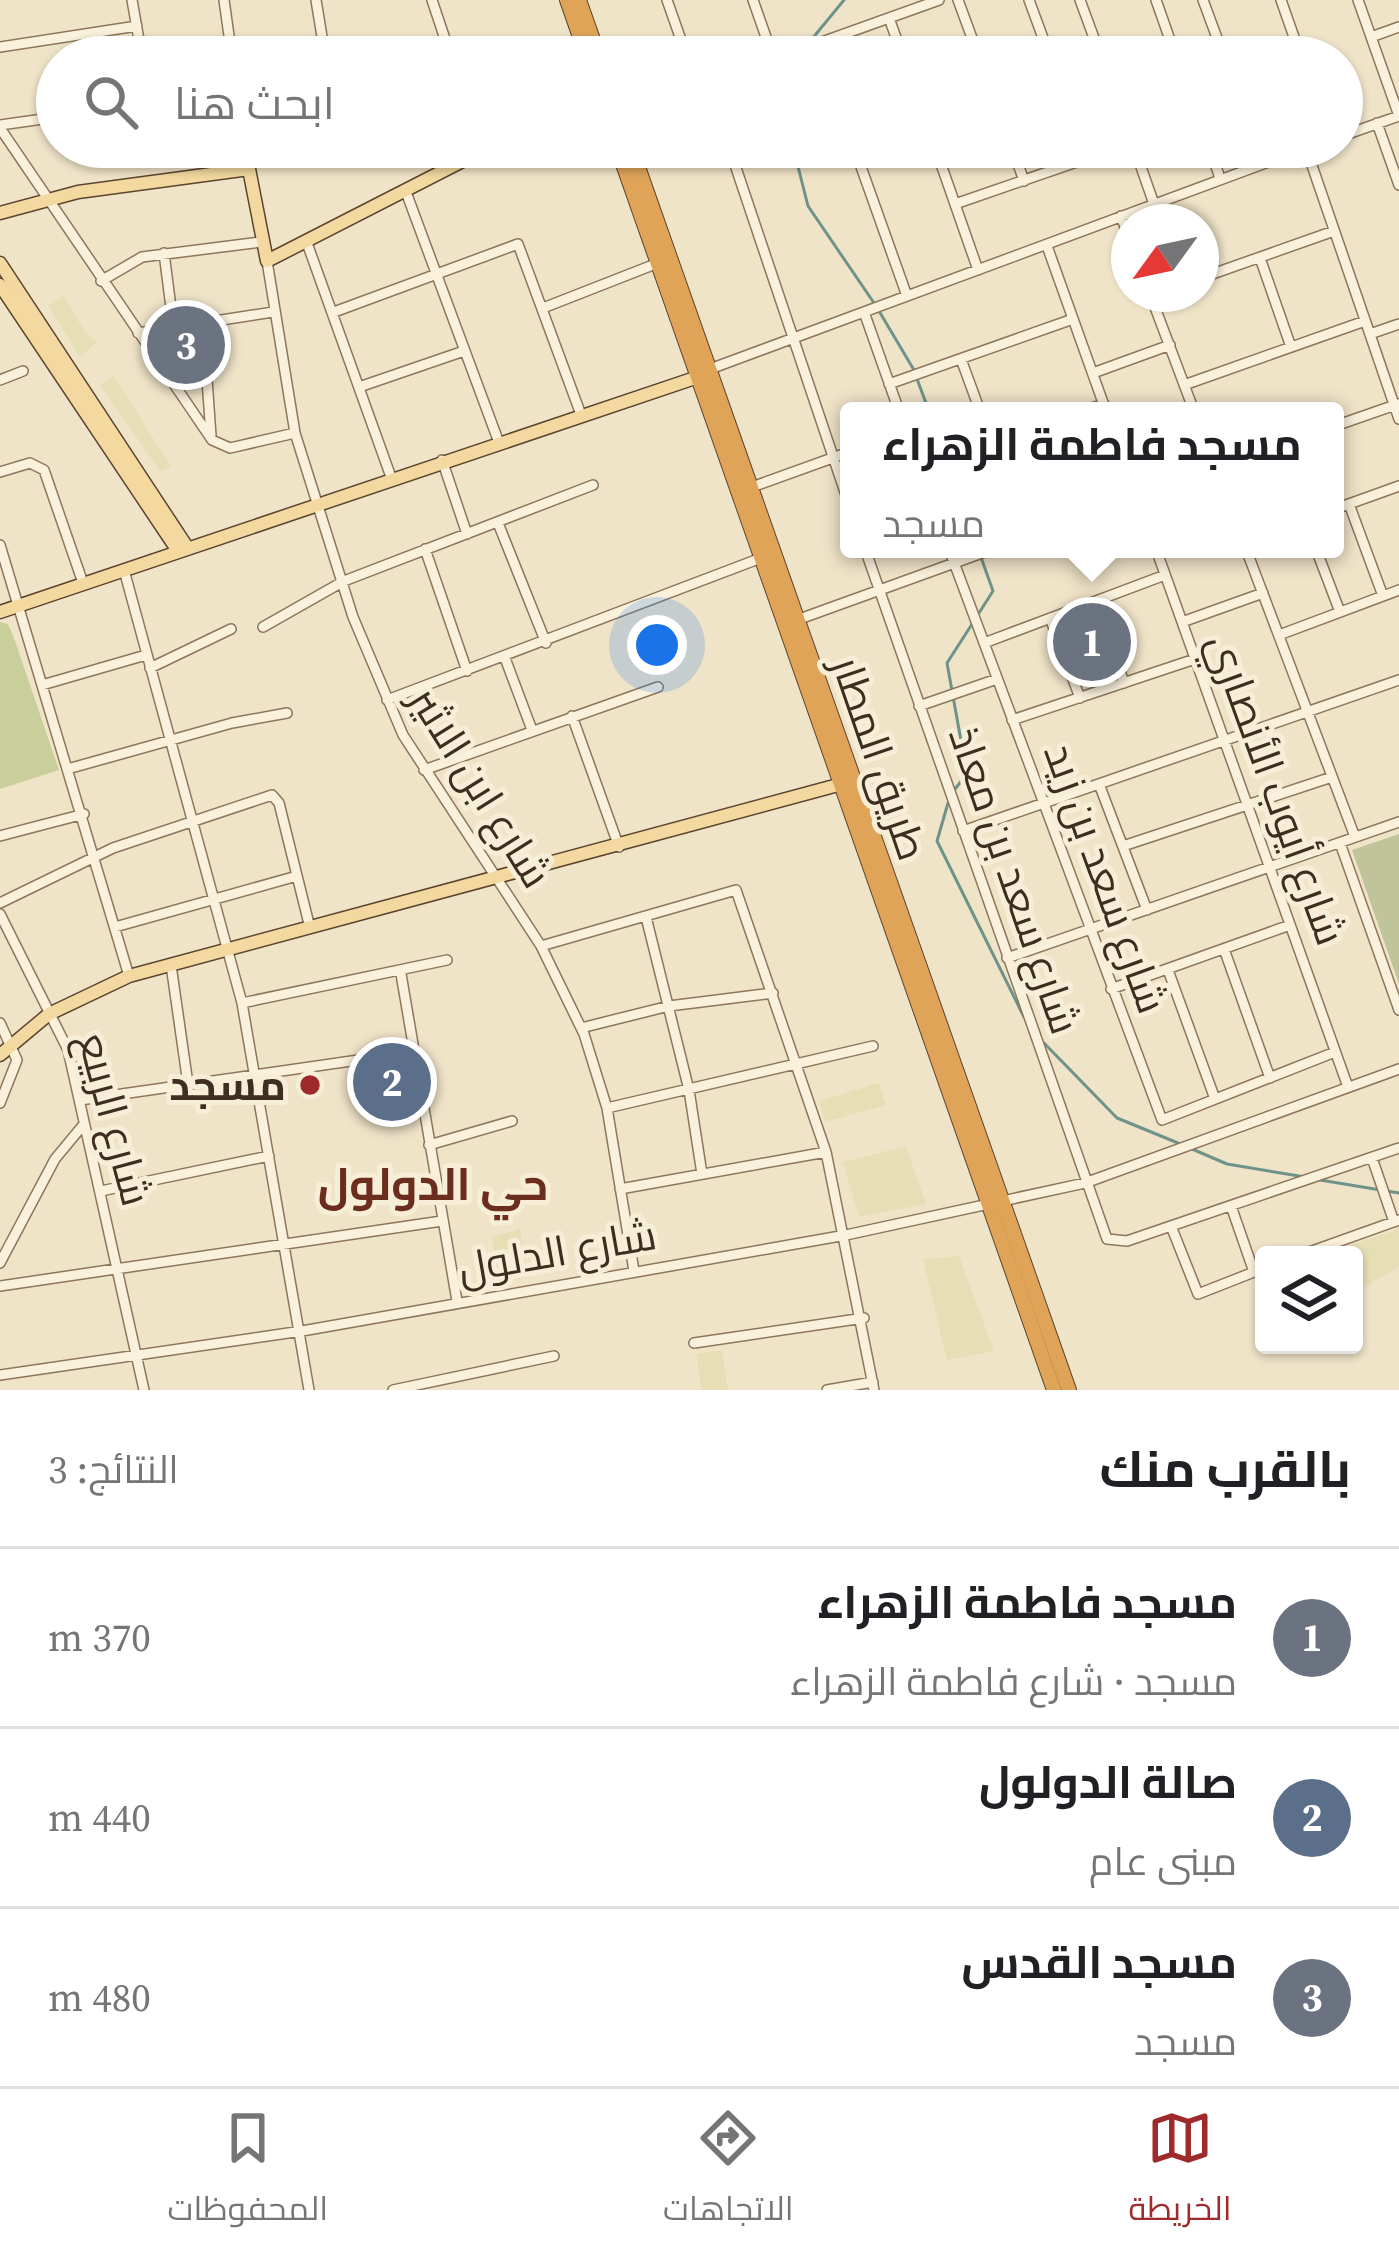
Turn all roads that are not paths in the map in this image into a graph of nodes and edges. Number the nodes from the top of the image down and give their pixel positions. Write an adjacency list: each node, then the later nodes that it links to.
1 (132, 0): 18 (street)
2 (224, 0): 22 (street)
3 (316, 0): 23 (street)
4 (432, 0): 24 (street)
5 (567, 0): 25 (highway)
6 (579, 0): 26 (highway)
7 (667, 0): 27 (street)
8 (753, 0): 28 (street)
9 (939, 0): 17 (street)
10 (958, 0): 31 (street)
11 (1029, 0): 32 (street)
12 (1080, 0): 33 (street)
13 (1203, 0): 35 (street)
14 (1281, 0): 36 (street)
15 (1358, 0): 37 (street)
16 (1158, 1): 34 (street)
17 (889, 19): 29 (street); 30 (street)
18 (137, 26): 20 (street); 21 (street)
19 (1399, 27): 37 (street)
20 (72, 36)
21 (139, 36)
22 (229, 36)
23 (322, 36)
24 (445, 36)
25 (580, 36)
26 (592, 36)
27 (680, 36)
28 (768, 36)
29 (842, 36)
30 (895, 36)
31 (971, 36)
32 (1042, 36)
33 (1093, 36)
34 (1169, 36)
35 (1216, 36)
36 (1294, 36)
37 (1371, 37): 40 (street)
38 (36, 41): 39 (street)
39 (0, 47)
40 (1399, 116): 42 (street)
41 (36, 120): 43 (street)
42 (1377, 123): 44 (street); 60 (street)
43 (0, 127): 62 (street)
44 (1363, 128)
45 (449, 168): 61 (main road)
46 (624, 168): 75 (highway, طريق المطار)
47 (639, 168): 101 (highway, طريق المطار)
48 (736, 168): 94 (street)
49 (862, 168): 81 (street)
50 (943, 168): 63 (street)
51 (1019, 168): 59 (street)
52 (1061, 168): 59 (street)
53 (1141, 168): 64 (street)
54 (1216, 168): 58 (street)
55 (1250, 168): 58 (street)
56 (1313, 168): 67 (street)
57 (249, 169): 62 (main road); 68 (main road)
58 (1220, 178): 64 (street)
59 (1024, 181): 63 (street)
60 (1399, 185)
61 (406, 191): 69 (main road); 78 (street)
62 (44, 201): 65 (main road); 79 (street)
63 (956, 204): 76 (street)
64 (1154, 204)
65 (0, 212)
66 (1111, 220): 70 (street)
67 (1334, 232): 72 (street); 88 (street)
68 (261, 242): 71 (street); 73 (main road)
69 (307, 243): 73 (main road); 84 (street)
70 (1047, 246): 76 (street); 87 (street)
71 (164, 254): 79 (street); 90 (street)
72 (1260, 258): 77 (street); 96 (street)
73 (267, 261): 83 (street, شارع ابن الاثير)
74 (0, 263): 132 (main road)
75 (658, 263): 82 (street); 101 (highway, طريق المطار)
76 (978, 270): 81 (street)
77 (1219, 272)
78 (436, 275): 82 (street); 84 (street); 97 (street)
79 (100, 280): 92 (street)
80 (0, 285): 132 (main road)
81 (908, 296): 85 (street)
82 (543, 308): 111 (street)
83 (273, 312): 89 (street); 114 (street, شارع ابن الاثير)
84 (334, 312): 105 (street)
85 (864, 312): 94 (street); 103 (street)
86 (1158, 312): 95 (street)
87 (1073, 319): 98 (street); 100 (street)
88 (1365, 321): 93 (street); 96 (street)
89 (203, 322): 90 (street); 115 (street)
90 (173, 323): 92 (street)
91 (1399, 324): 93 (street)
92 (138, 333): 115 (street)
93 (1370, 334): 110 (street)
94 (794, 339): 101 (street); 118 (street)
95 (1169, 345): 100 (street); 104 (street)
96 (1291, 347): 104 (street)
97 (464, 352): 105 (street); 116 (street)
98 (961, 359): 103 (street); 107 (street)
99 (23, 371): 102 (street)
100 (1093, 373): 108 (street)
101 (705, 374): 111 (main road); 125 (highway, طريق المطار); 134 (highway, طريق المطار)
102 (0, 380)
103 (889, 384): 106 (street)
104 (1184, 385): 109 (street)
105 (362, 386): 121 (street)
106 (896, 402)
107 (977, 402)
108 (1103, 402)
109 (1191, 402)
110 (1396, 404): 112 (street); 113 (street)
111 (580, 412): 116 (main road)
112 (1399, 418)
113 (1344, 423)
114 (296, 433): 115 (street); 126 (street, شارع ابن الاثير)
115 (212, 440)
116 (498, 440): 119 (main road)
117 (840, 455): 118 (street)
118 (833, 458): 122 (street); 125 (street)
119 (442, 460): 121 (main road); 130 (street)
120 (0, 472): 145 (street)
121 (391, 477): 126 (main road)
122 (840, 478)
123 (593, 485): 129 (street)
124 (1399, 486): 127 (street)
125 (752, 487): 155 (highway, طريق المطار)
126 (320, 503): 132 (main road); 144 (street, شارع ابن الاثير)
127 (1349, 504): 128 (street); 149 (street)
128 (1344, 506)
129 (498, 523): 130 (street); 160 (street)
130 (467, 535): 133 (street)
131 (0, 545): 151 (street)
132 (183, 549): 142 (main road)
133 (425, 549): 144 (street); 166 (street)
134 (761, 558): 155 (highway, طريق المطار); 160 (street)
135 (868, 558): 146 (street, شارع سعد بن معاذ)
136 (953, 558): 141 (street, شارع سعد بن زيد)
137 (969, 558): 141 (street)
138 (1159, 558): 143 (street, شارع أيوب الأنصاري)
139 (1250, 558): 148 (street)
140 (1319, 558): 153 (street)
141 (955, 563): 146 (street); 161 (street, شارع سعد بن زيد)
142 (124, 570): 145 (main road); 162 (street)
143 (1165, 575): 150 (street); 156 (street, شارع أيوب الأنصاري)
144 (344, 580): 157 (street); 173 (street, شارع ابن الاثير)
145 (83, 583): 151 (main road)
146 (879, 590): 155 (street); 174 (street, شارع سعد بن معاذ)
147 (1399, 590): 149 (street)
148 (1263, 592): 156 (street); 159 (street)
149 (1383, 596): 153 (street)
150 (1097, 601): 154 (street); 169 (street)
151 (16, 606): 152 (main road); 170 (street)
152 (0, 612)
153 (1340, 612): 159 (street)
154 (1050, 618): 161 (street); 172 (street)
155 (790, 622): 186 (highway, طريق المطار); 255 (highway, طريق المطار)
156 (1182, 622): 164 (street, شارع أيوب الأنصاري)
157 (263, 627)
158 (231, 629): 165 (street)
159 (1279, 635): 175 (street)
160 (546, 643): 163 (street)
161 (984, 643): 167 (street, شارع سعد بن زيد)
162 (146, 655): 165 (street); 170 (street)
163 (505, 658): 166 (street); 179 (street)
164 (1195, 659): 169 (street); 181 (street, شارع أيوب الأنصاري)
165 (150, 668): 180 (street)
166 (467, 671): 173 (street)
167 (997, 679): 174 (street); 178 (street, شارع سعد بن زيد)
168 (1399, 680): 175 (street)
169 (1124, 683): 172 (street)
170 (42, 685): 182 (street)
171 (658, 687): 177 (street)
172 (1080, 698): 178 (street)
173 (387, 700): 183 (street, شارع ابن الاثير)
174 (919, 706): 192 (street, شارع سعد بن معاذ)
175 (1308, 712): 181 (street); 184 (street)
176 (287, 713): 180 (street)
177 (572, 716): 179 (street); 197 (street)
178 (1012, 720): 187 (street, شارع سعد بن زيد)
179 (532, 730): 183 (street)
180 (171, 739): 182 (street); 190 (street)
181 (1224, 741): 185 (street); 188 (street, شارع أيوب الأنصاري)
182 (71, 768): 189 (street)
183 (424, 770): 201 (street, شارع ابن الاثير)
184 (1333, 777): 188 (street); 194 (street)
185 (1099, 784): 187 (street); 196 (street)
186 (838, 785): 197 (main road); 255 (highway, طريق المطار)
187 (1042, 803): 192 (street); 210 (street, شارع سعد بن زيد)
188 (1247, 805): 196 (street); 199 (street, شارع أيوب الأنصاري)
189 (84, 814): 193 (street); 198 (street)
190 (195, 819): 198 (street); 200 (street); 202 (street)
191 (1399, 822): 194 (street)
192 (963, 831): 214 (street, شارع سعد بن معاذ)
193 (0, 836)
194 (1355, 838): 195 (street)
195 (1340, 843): 199 (street); 224 (street)
196 (1123, 846): 204 (street)
197 (620, 848): 201 (main road)
198 (96, 856): 203 (street); 208 (street)
199 (1270, 867): 204 (street); 207 (street, شارع أيوب الأنصاري)
200 (297, 876): 202 (street); 209 (street)
201 (497, 879): 209 (main road); 211 (street, شارع ابن الاثير)
202 (215, 898): 208 (street); 213 (street)
203 (0, 903)
204 (1147, 910): 210 (street)
205 (0, 914): 225 (street, شارع الربيع)
206 (646, 917): 211 (street); 221 (street); 223 (street)
207 (1290, 925): 212 (street); 231 (street, شارع أيوب الأنصاري)
208 (115, 927): 219 (street)
209 (310, 928): 213 (main road)
210 (1089, 930): 214 (street); 220 (street, شارع سعد بن زيد)
211 (541, 946): 227 (street, شارع ابن الاثير)
212 (1224, 949): 217 (street); 236 (street)
213 (229, 950): 216 (main road); 222 (street)
214 (1007, 958): 252 (street, شارع سعد بن معاذ)
215 (447, 960): 218 (street)
216 (170, 964): 219 (main road); 237 (street)
217 (1168, 970): 220 (street); 240 (street)
218 (401, 974): 222 (street); 230 (street)
219 (129, 976): 225 (main road)
220 (1111, 989): 240 (street, شارع سعد بن زيد)
221 (773, 993): 223 (street); 233 (street)
222 (242, 1003): 235 (street)
223 (668, 1006): 227 (street); 239 (street)
224 (1399, 1010)
225 (49, 1014): 228 (main road); 241 (street, شارع الربيع)
226 (0, 1023): 228 (street)
227 (581, 1028): 243 (street, شارع ابن الاثير)
228 (14, 1045): 232 (main road); 242 (street)
229 (873, 1046): 233 (street)
230 (414, 1052): 235 (street); 246 (street)
231 (1335, 1052): 236 (street); 238 (street, شارع أيوب الأنصاري)
232 (0, 1055)
233 (799, 1067): 239 (street); 248 (street)
234 (1399, 1069): 238 (street, شارع الدلول)
235 (256, 1074): 237 (street); 249 (street)
236 (1270, 1078): 240 (street)
237 (188, 1084): 241 (street)
238 (1348, 1087): 252 (street, شارع الدلول)
239 (689, 1090): 243 (street); 251 (street)
240 (1215, 1099)
241 (80, 1100): 245 (street, شارع الربيع)
242 (0, 1103)
243 (607, 1108): 253 (street, شارع ابن الاثير)
244 (512, 1121): 246 (street)
245 (84, 1124): 254 (street, شارع الربيع); 262 (street)
246 (430, 1145): 257 (street)
247 (1399, 1148): 250 (street)
248 (826, 1152): 251 (street); 261 (street)
249 (269, 1156): 254 (street); 263 (street)
250 (1372, 1158): 256 (street); 258 (street)
251 (702, 1174): 253 (street)
252 (1084, 1183): 255 (street, شارع الدلول); 259 (street, شارع سعد بن معاذ)
253 (620, 1189): 267 (street, شارع ابن الاثير)
254 (101, 1191): 268 (street, شارع الربيع)
255 (991, 1200): 261 (street, شارع الدلول); 285 (highway, طريق المطار); 286 (highway, طريق المطار)
256 (1231, 1206): 259 (street); 265 (street)
257 (442, 1221): 263 (street); 271 (street)
258 (1396, 1221): 264 (street)
259 (1171, 1226): 269 (street)
260 (0, 1234): 262 (street)
261 (846, 1235): 267 (street, شارع الدلول); 272 (street)
262 (12, 1240): 266 (street)
263 (285, 1246): 268 (street); 273 (street)
264 (1326, 1246)
265 (1255, 1261)
266 (0, 1263)
267 (634, 1271): 271 (street, شارع الدلول)
268 (121, 1272): 270 (street); 275 (street, شارع الربيع)
269 (1255, 1272)
270 (0, 1286)
271 (457, 1301): 273 (street, شارع الدلول)
272 (864, 1318): 274 (street); 279 (street)
273 (302, 1331): 275 (street, شارع الدلول); 281 (street)
274 (694, 1343)
275 (136, 1352): 278 (street, شارع الدلول); 280 (street, شارع الربيع)
276 (554, 1356): 277 (street)
277 (475, 1373): 282 (street); 283 (street)
278 (0, 1375)
279 (874, 1386): 284 (street)
280 (144, 1390)
281 (309, 1390)
282 (393, 1390)
283 (475, 1390)
284 (827, 1390)
285 (1054, 1390)
286 (1069, 1390)

